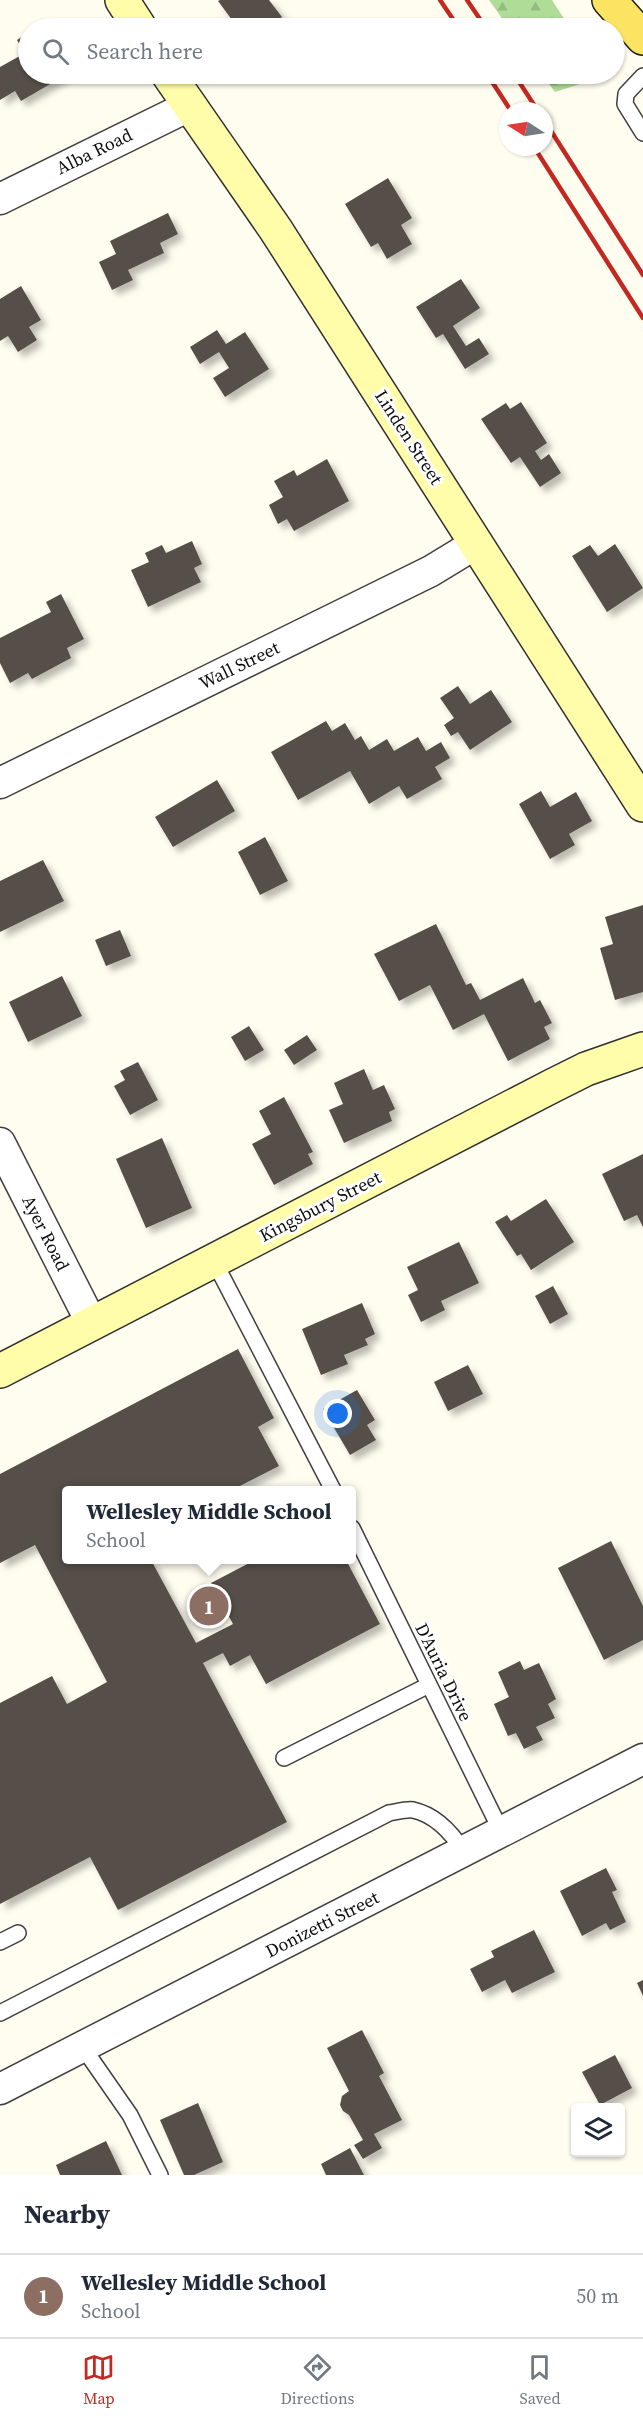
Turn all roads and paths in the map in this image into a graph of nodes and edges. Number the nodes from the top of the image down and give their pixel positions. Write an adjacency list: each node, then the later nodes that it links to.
1 (122, 0): 3 (street)
2 (609, 0): 4 (main road)
3 (134, 18)
4 (643, 38)
5 (643, 76): 8 (lane)
6 (175, 84): 7 (street, Linden Street)
7 (189, 106): 9 (street, Alba Road); 10 (street, Linden Street)
8 (643, 133)
9 (0, 198)
10 (477, 543): 11 (street, Wall Street); 12 (street, Linden Street)
11 (0, 783)
12 (643, 805)
13 (643, 1049): 15 (street, Kingsbury Street)
14 (0, 1143): 16 (street, Ayer Road)
15 (214, 1261): 16 (street, Kingsbury Street); 18 (lane)
16 (92, 1324): 17 (street, Kingsbury Street)
17 (0, 1371)
18 (326, 1486)
19 (356, 1538): 20 (lane, D'Auria Drive)
20 (429, 1685): 21 (lane); 23 (lane, D'Auria Drive)
21 (284, 1758)
22 (643, 1759): 23 (street, Donizetti Street)
23 (502, 1833): 24 (street, Donizetti Street)
24 (464, 1852): 27 (lane); 28 (street, Donizetti Street)
25 (18, 1933): 26 (lane)
26 (0, 1942)
27 (0, 2013)
28 (82, 2046): 29 (street, Donizetti Street); 30 (lane)
29 (0, 2089)
30 (160, 2175)

